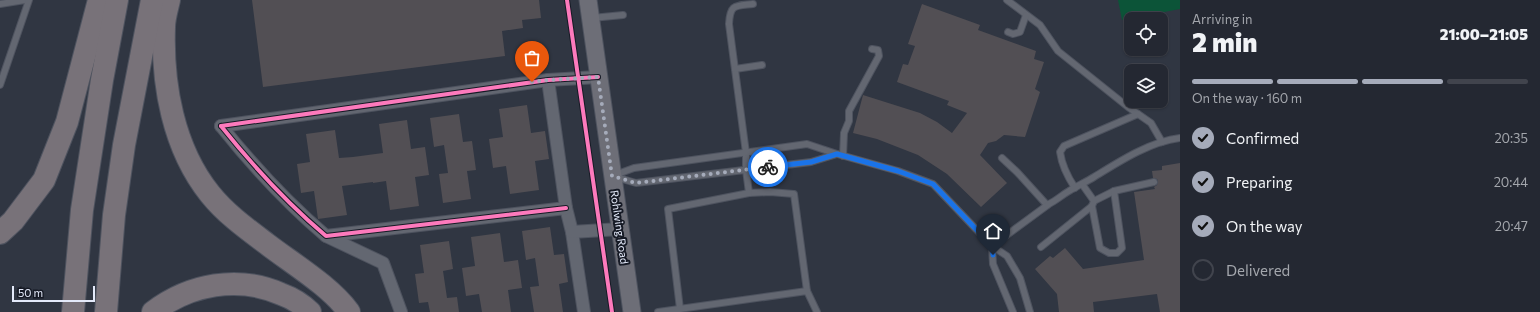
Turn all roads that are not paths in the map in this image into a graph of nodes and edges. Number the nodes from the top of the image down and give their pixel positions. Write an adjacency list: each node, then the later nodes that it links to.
1 (25, 0): 9 (lane)
2 (29, 0): 20 (lane)
3 (99, 0): 39 (highway)
4 (117, 0): 45 (highway)
5 (152, 0): 46 (highway)
6 (169, 0): 49 (highway)
7 (588, 0): 13 (main road, Rohlwing Road)
8 (1007, 0): 12 (lane)
9 (0, 4)
10 (753, 4): 17 (lane)
11 (623, 15): 13 (lane)
12 (1026, 15): 14 (lane); 21 (lane)
13 (591, 18): 18 (main road, Rohlwing Road)
14 (1008, 32)
15 (872, 49): 25 (lane)
16 (762, 65): 17 (lane)
17 (735, 69): 24 (lane)
18 (598, 77): 19 (street); 28 (main road, Rohlwing Road)
19 (548, 80): 36 (street); 40 (street)
20 (0, 85)
21 (1138, 114): 23 (lane); 31 (lane)
22 (1180, 138): 23 (lane)
23 (1162, 142): 30 (lane)
24 (746, 153): 25 (lane); 27 (lane); 28 (lane)
25 (840, 155): 27 (lane); 41 (lane)
26 (1002, 158): 35 (lane)
27 (746, 170): 28 (lane); 33 (lane)
28 (612, 176): 37 (main road, Rohlwing Road)
29 (1154, 182): 32 (lane)
30 (1082, 184): 31 (lane); 34 (lane)
31 (1075, 188): 35 (lane)
32 (1114, 191): 34 (lane); 34 (lane)
33 (749, 193): 43 (lane); 44 (lane)
34 (1093, 204): 42 (lane)
35 (1047, 205): 41 (lane)
36 (566, 208): 38 (street); 40 (street)
37 (620, 229): 38 (street); 52 (main road, Rohlwing Road)
38 (572, 232): 51 (street)
39 (0, 233)
40 (326, 236): 50 (street)
41 (992, 246): 55 (lane); 56 (lane)
42 (1041, 247)
43 (807, 290): 44 (lane); 54 (lane)
44 (680, 309): 53 (lane)
45 (74, 312)
46 (106, 312)
47 (153, 312): 48 (highway)
48 (310, 312)
49 (349, 312)
50 (401, 312)
51 (584, 312)
52 (632, 312)
53 (658, 312)
54 (817, 312)
55 (1013, 312)
56 (1030, 312)

